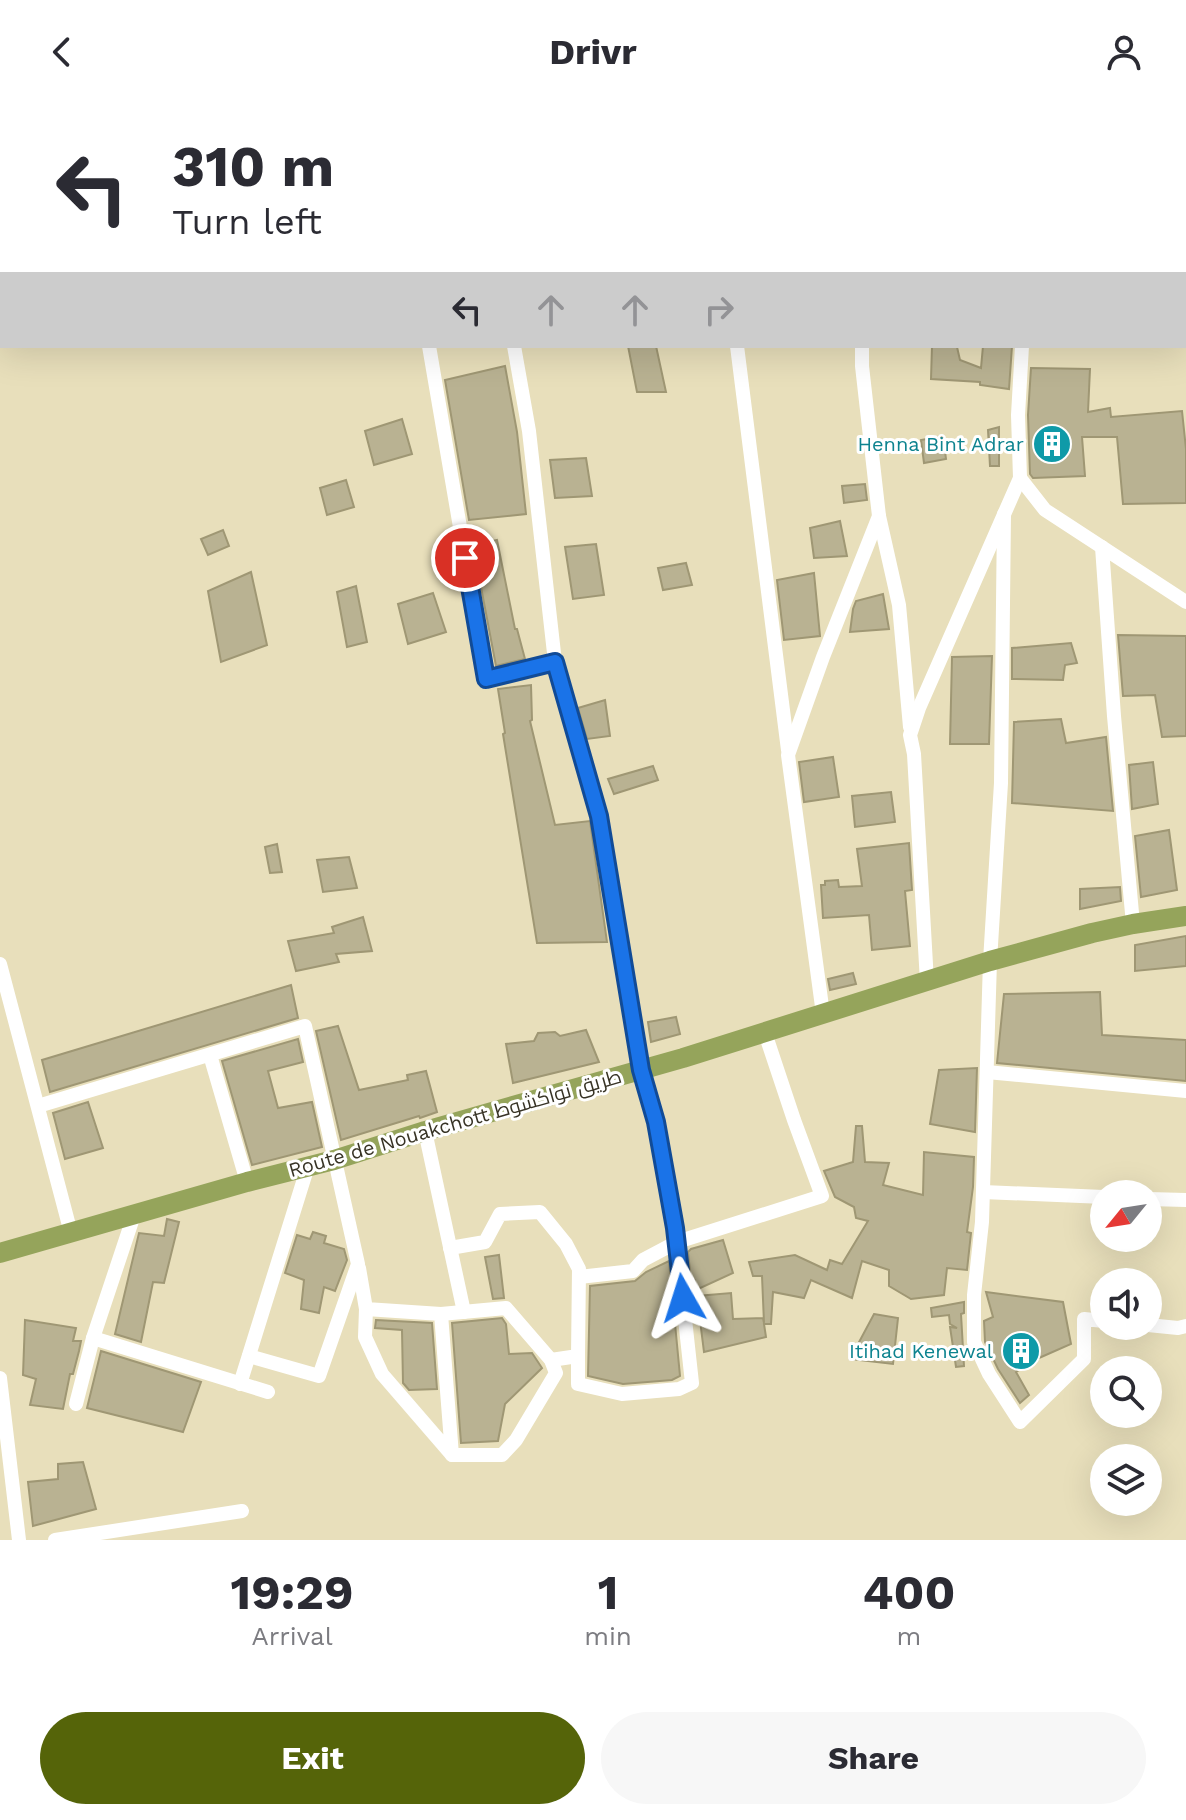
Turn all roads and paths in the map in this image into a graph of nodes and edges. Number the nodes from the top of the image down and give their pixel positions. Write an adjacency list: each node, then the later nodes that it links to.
1 (429, 348): 11 (street)
2 (514, 348): 11 (street)
3 (737, 348): 13 (street)
4 (862, 348): 8 (street)
5 (1022, 348): 6 (street)
6 (1020, 478): 7 (street); 9 (street)
7 (1004, 514): 12 (street); 16 (street)
8 (879, 516): 12 (street); 13 (street)
9 (1102, 547): 10 (street); 15 (street)
10 (1186, 602)
11 (555, 662): 22 (street)
12 (910, 735): 18 (street)
13 (788, 755): 19 (street)
14 (1186, 916): 15 (highway, Route de Nouakchott طريق نواكشوط)
15 (1133, 924): 16 (highway, Route de Nouakchott طريق نواكشوط)
16 (990, 961): 18 (highway, Route de Nouakchott طريق نواكشوط); 23 (street)
17 (0, 964): 25 (street)
18 (927, 982): 19 (highway, Route de Nouakchott طريق نواكشوط)
19 (823, 1014): 20 (highway, Route de Nouakchott طريق نواكشوط)
20 (765, 1033): 22 (highway, Route de Nouakchott طريق نواكشوط); 36 (street)
21 (210, 1055): 25 (street); 27 (street); 29 (street)
22 (641, 1070): 26 (highway, Route de Nouakchott طريق نواكشوط); 36 (street)
23 (987, 1072): 24 (street); 30 (street)
24 (1186, 1091)
25 (38, 1106): 35 (street)
26 (425, 1131): 27 (highway, Route de Nouakchott طريق نواكشوط); 37 (street)
27 (334, 1160): 28 (highway, Route de Nouakchott طريق نواكشوط); 39 (street)
28 (308, 1166): 29 (highway, Route de Nouakchott طريق نواكشوط); 48 (street)
29 (247, 1182): 34 (highway, Route de Nouakchott طريق نواكشوط)
30 (983, 1192): 31 (street); 44 (street)
31 (1090, 1196)
32 (1162, 1199): 33 (street)
33 (1186, 1200)
34 (134, 1215): 35 (highway, Route de Nouakchott طريق نواكشوط); 47 (street)
35 (71, 1233): 38 (highway, Route de Nouakchott طريق نواكشوط)
36 (677, 1242): 40 (street); 49 (street)
37 (450, 1248): 40 (street); 42 (street)
38 (0, 1253)
39 (358, 1264): 41 (street); 48 (street)
40 (579, 1277): 49 (street)
41 (366, 1309): 43 (street); 56 (street)
42 (464, 1312): 43 (street); 50 (street)
43 (441, 1314): 56 (street)
44 (1090, 1320)
45 (1162, 1326): 46 (street)
46 (1186, 1326)
47 (93, 1338): 52 (street); 55 (street)
48 (249, 1356): 52 (street)
49 (578, 1356): 50 (street)
50 (551, 1360): 56 (street)
51 (0, 1378): 54 (street)
52 (240, 1384): 53 (street)
53 (268, 1392)
54 (2, 1401): 58 (street)
55 (76, 1404)
56 (452, 1455)
57 (242, 1511): 59 (street)
58 (19, 1540)
59 (55, 1540)

